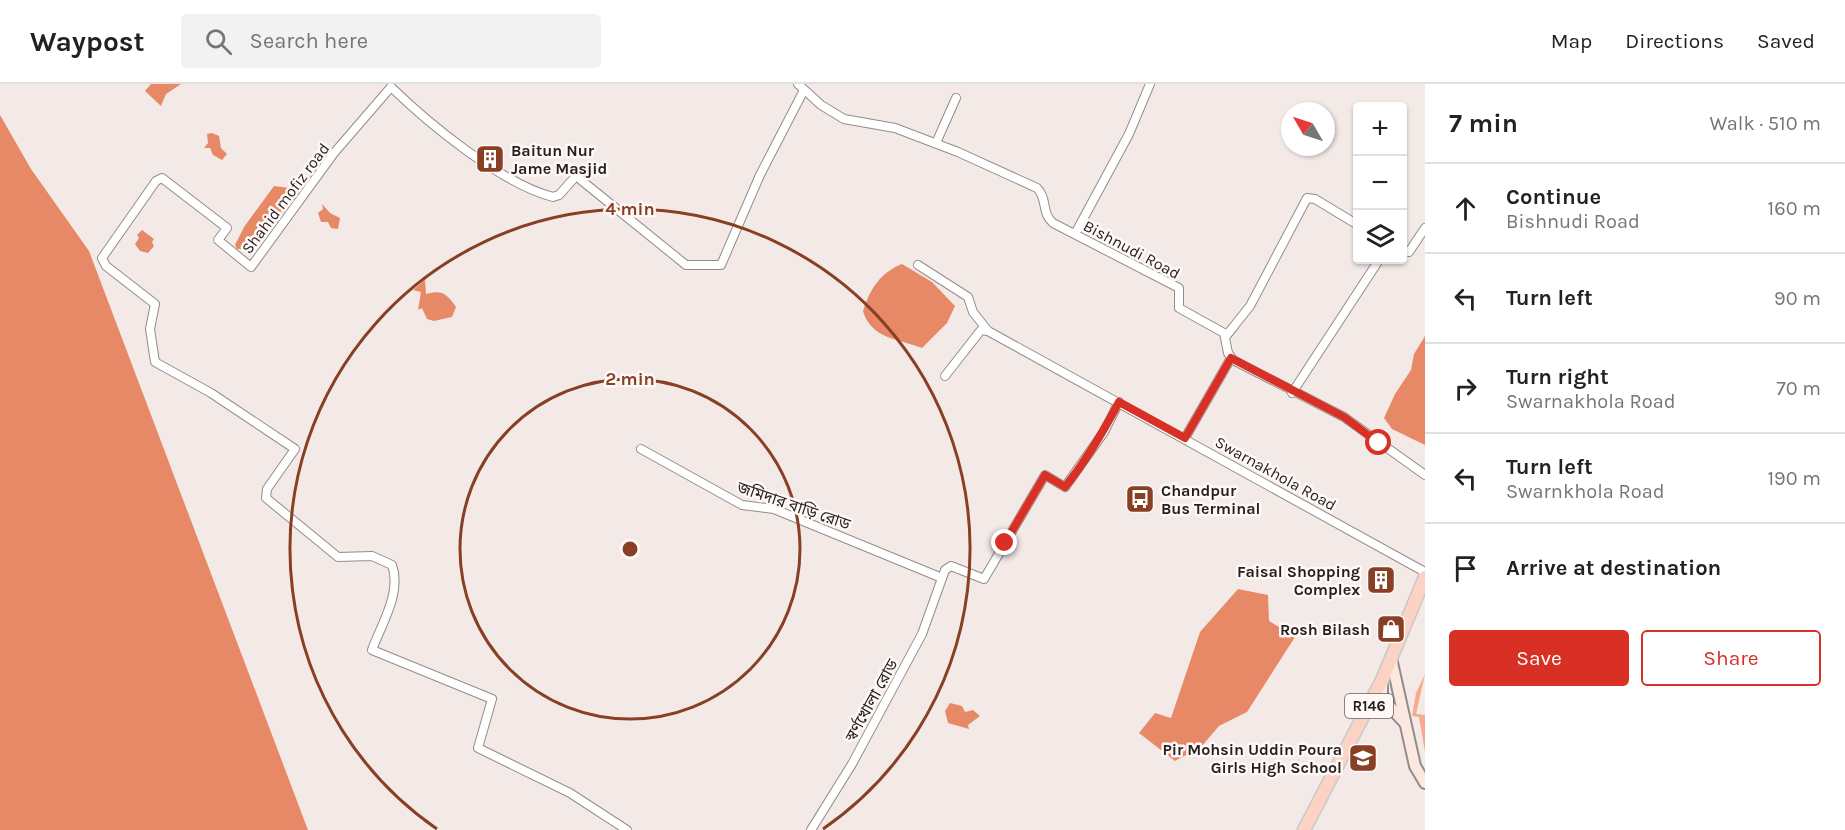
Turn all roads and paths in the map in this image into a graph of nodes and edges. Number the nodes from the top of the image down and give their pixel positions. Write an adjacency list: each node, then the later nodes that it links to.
1 (1150, 84): 8 (street)
2 (389, 85): 3 (street, Shahid mofiz road); 29 (street, Shahid mofiz road)
3 (801, 87): 5 (street, Bishnudi Road)
4 (956, 98): 5 (street)
5 (936, 143): 8 (street, Bishnudi Road)
6 (1353, 222): 14 (street)
7 (1425, 228): 9 (street)
8 (1075, 234): 14 (street, Bishnudi Road)
9 (1407, 251)
10 (1376, 264): 17 (street)
11 (918, 265): 13 (street)
12 (1235, 325): 14 (street)
13 (987, 332): 16 (street); 18 (street, Swarnakhola Road)
14 (1226, 336): 15 (street)
15 (1231, 358): 17 (street); 19 (street)
16 (945, 376)
17 (1292, 393): 21 (street)
18 (1119, 402): 19 (street, Swarnakhola Road); 24 (street)
19 (1185, 438): 22 (street, Swarnakhola Road)
20 (641, 449): 24 (street, জমিদার বাড়ি রোড)
21 (1425, 475)
22 (1425, 572)
23 (1425, 577): 25 (main road, R146)
24 (942, 578): 30 (street, স্বর্ণখোলা রোড)
25 (1391, 658): 26 (main road, R146); 27 (street)
26 (1382, 680): 27 (street); 31 (main road, R146)
27 (1406, 723): 28 (street)
28 (1425, 783)
29 (627, 830)
30 (810, 830)
31 (1304, 830)

